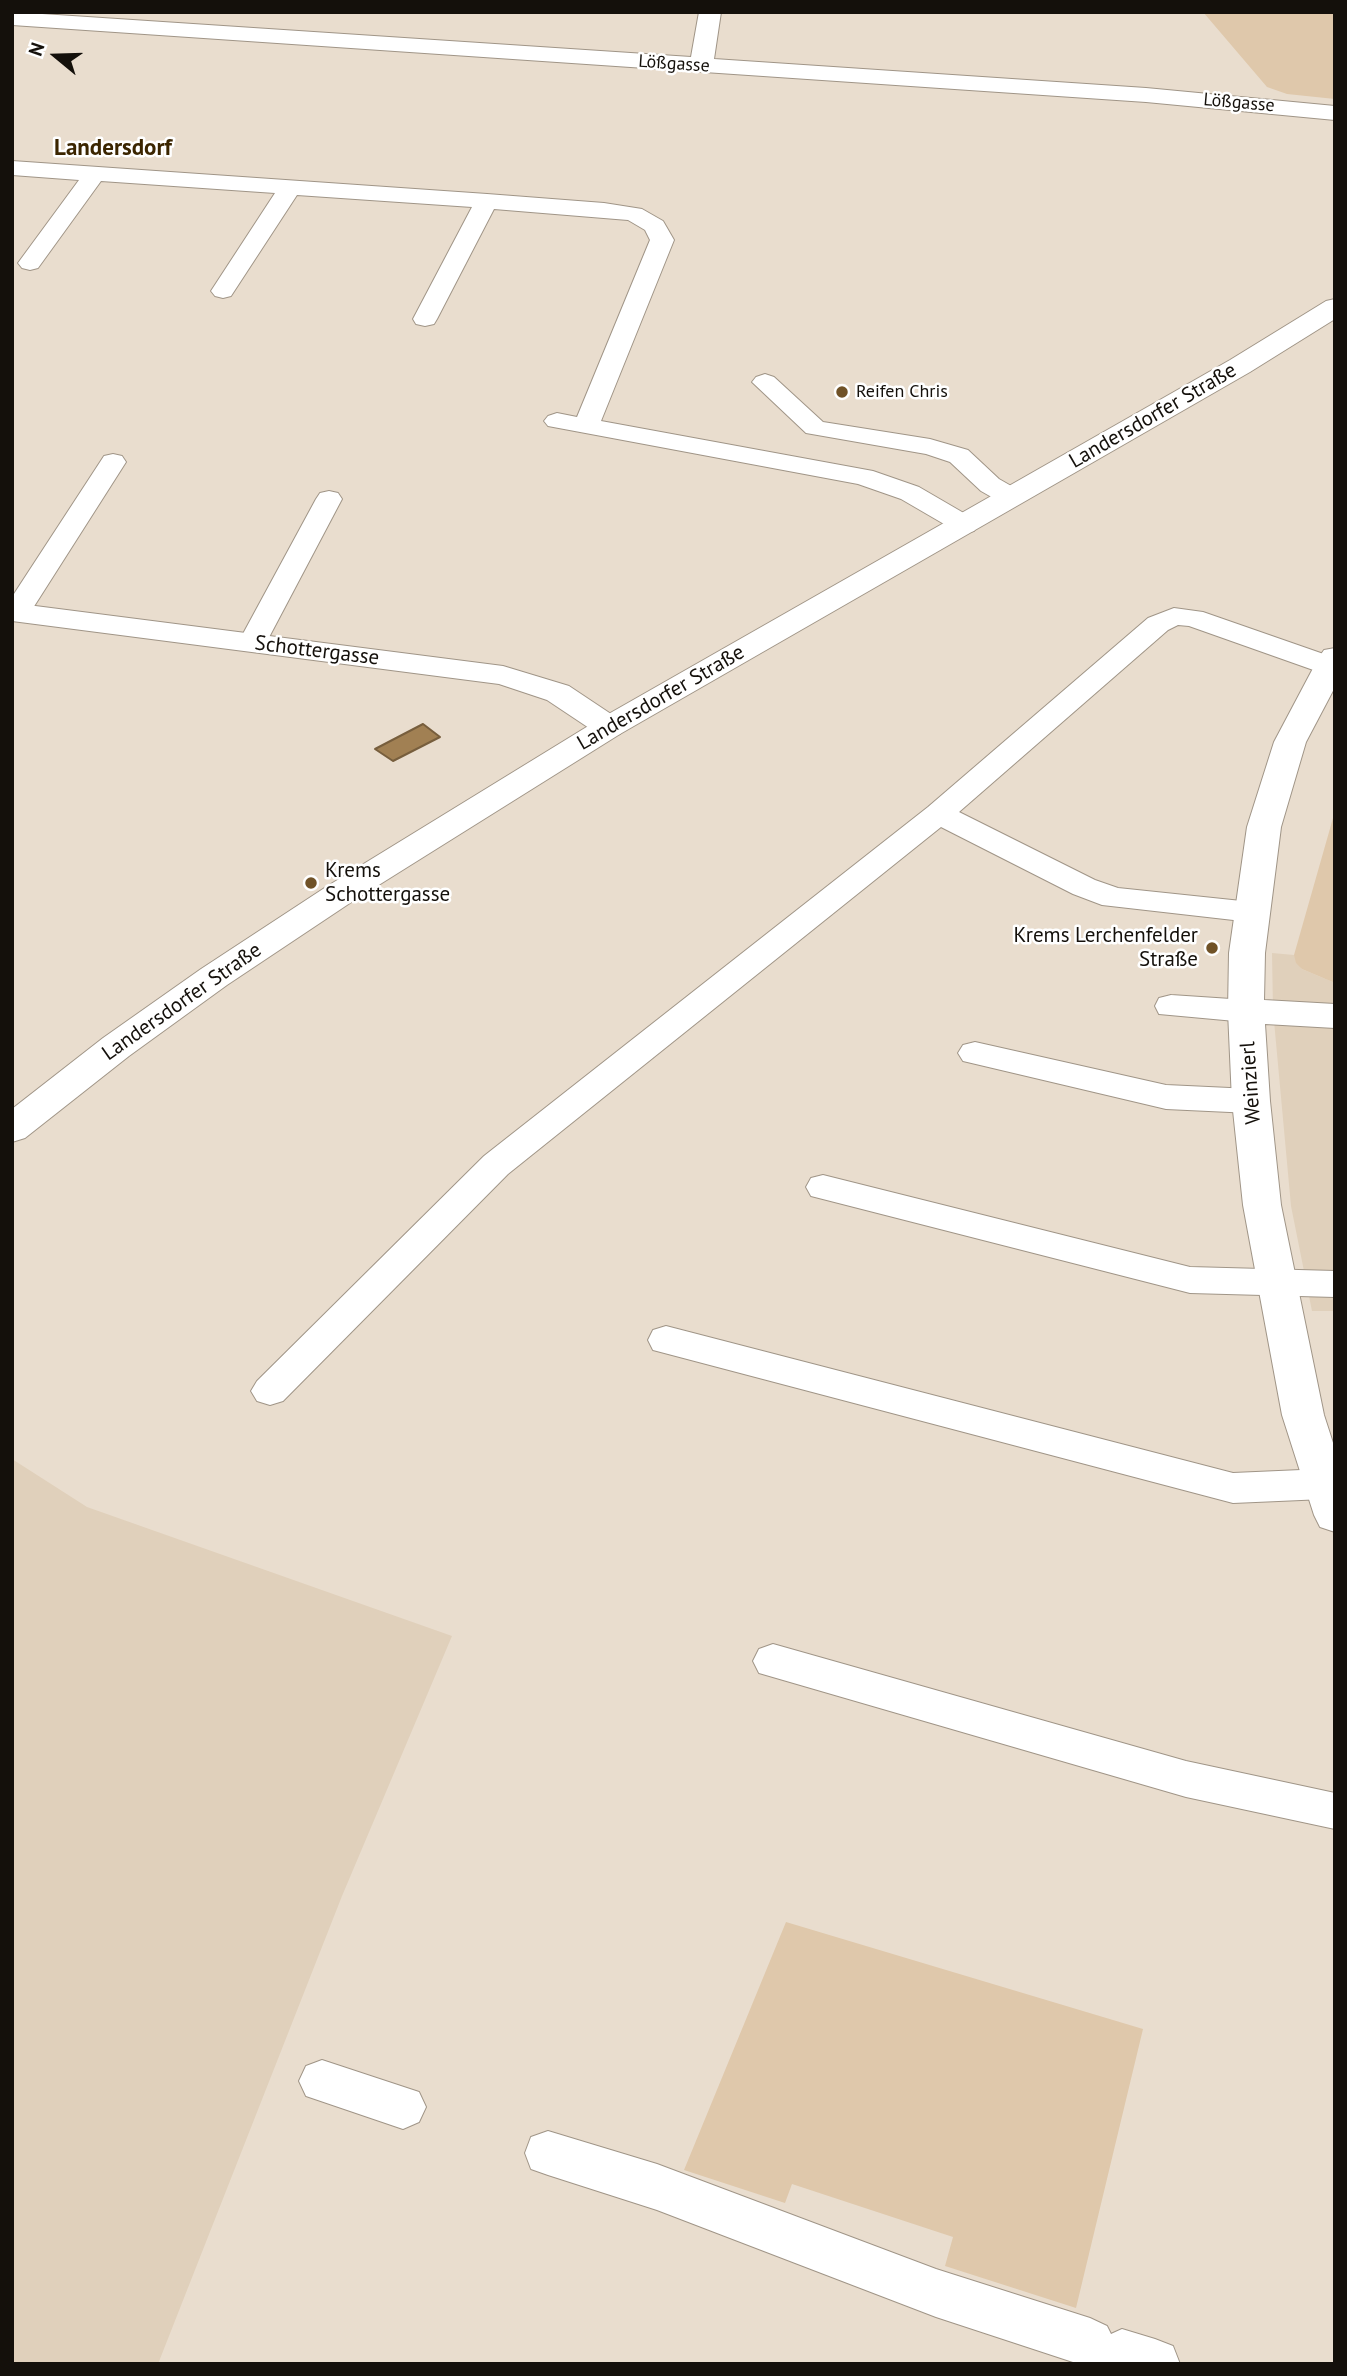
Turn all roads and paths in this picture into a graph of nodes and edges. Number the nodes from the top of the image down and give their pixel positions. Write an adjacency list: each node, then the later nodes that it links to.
1 (710, 12): 3 (street)
2 (12, 18): 3 (street, Lößgasse)
3 (701, 66): 4 (street, Lößgasse)
4 (1335, 113)
5 (12, 168): 6 (lane)
6 (95, 174): 7 (lane); 9 (lane)
7 (291, 187): 8 (lane); 10 (lane)
8 (487, 201): 12 (lane); 15 (lane)
9 (30, 263)
10 (223, 291)
11 (1335, 307): 17 (street, Landersdorfer Straße)
12 (425, 319)
13 (765, 382): 17 (lane)
14 (557, 421): 15 (lane)
15 (586, 427): 19 (lane)
16 (113, 462): 20 (lane)
17 (1011, 498): 19 (street, Landersdorfer Straße)
18 (329, 499): 21 (lane)
19 (965, 525): 23 (street, Landersdorfer Straße)
20 (14, 613): 21 (street, Schottergasse)
21 (252, 643): 23 (street, Schottergasse)
22 (1332, 662): 24 (lane); 25 (street, Weinzierl)
23 (609, 727): 31 (street, Landersdorfer Straße)
24 (939, 814): 25 (lane); 36 (lane)
25 (1251, 912): 27 (street, Weinzierl)
26 (1171, 1006): 27 (lane)
27 (1246, 1011): 28 (street); 30 (street, Weinzierl)
28 (1335, 1016)
29 (975, 1053): 30 (lane)
30 (1251, 1101): 33 (street, Weinzierl)
31 (12, 1129)
32 (823, 1187): 33 (lane)
33 (1276, 1282): 34 (lane); 37 (street, Weinzierl)
34 (1335, 1284)
35 (666, 1340): 37 (lane)
36 (270, 1391)
37 (1329, 1499)
38 (773, 1661): 39 (lane)
39 (1335, 1811)
40 (322, 2081): 41 (lane)
41 (403, 2107)
42 (548, 2152): 43 (lane)
43 (1123, 2353)

